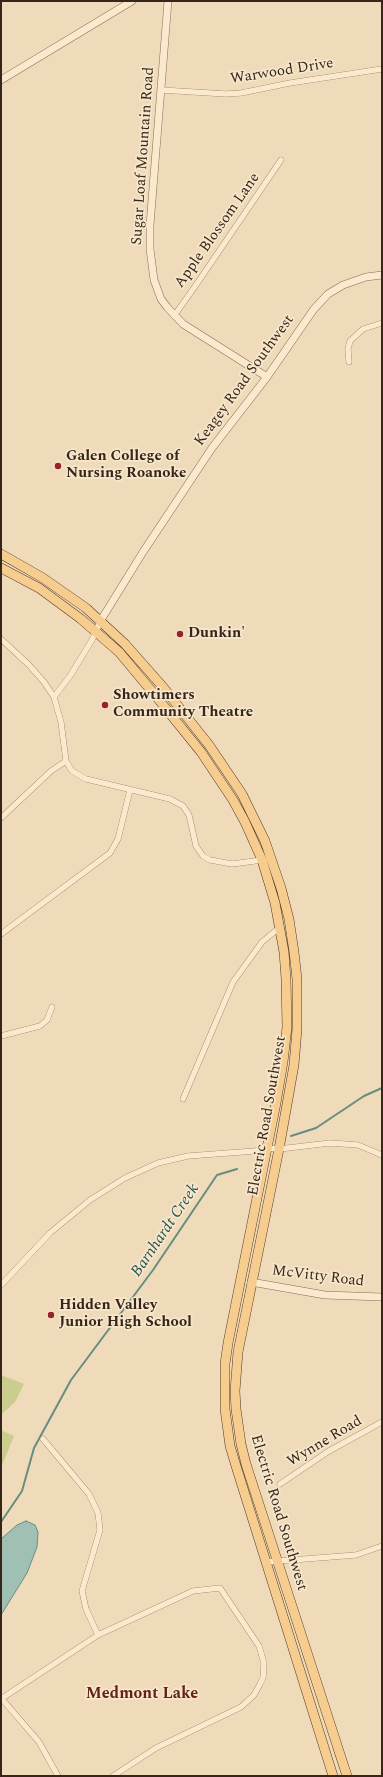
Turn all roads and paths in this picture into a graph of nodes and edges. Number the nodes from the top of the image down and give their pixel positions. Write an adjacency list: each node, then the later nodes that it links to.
1 (132, 1): 4 (street)
2 (168, 1): 5 (street, Sugar Loaf Mountain Road)
3 (382, 69): 5 (street, Warwood Drive)
4 (1, 80)
5 (161, 90): 8 (street, Sugar Loaf Mountain Road)
6 (281, 160): 8 (street, Apple Blossom Lane)
7 (382, 275): 11 (street, Keagey Road Southwest)
8 (174, 316): 11 (street, Sugar Loaf Mountain Road)
9 (382, 323): 10 (street)
10 (349, 362)
11 (267, 377): 14 (street, Keagey Road Southwest)
12 (1, 554): 14 (main road, Electric Road Southwest)
13 (1, 568): 15 (main road, Electric Road Southwest)
14 (101, 620): 15 (street, Keagey Road Southwest); 28 (main road, Electric Road Southwest)
15 (96, 631): 17 (street, Keagey Road Southwest); 21 (main road, Electric Road Southwest)
16 (1, 639): 17 (street)
17 (54, 697): 18 (street)
18 (66, 762): 19 (street); 20 (street)
19 (130, 790): 21 (street); 23 (street)
20 (1, 818)
21 (262, 860): 22 (main road, Electric Road Southwest)
22 (279, 928): 26 (street); 27 (main road, Electric Road Southwest)
23 (1, 934)
24 (52, 1006): 25 (street)
25 (1, 1036)
26 (183, 1099)
27 (266, 1148): 28 (street); 31 (street); 38 (main road, Electric Road Southwest)
28 (279, 1149): 29 (street); 30 (main road, Electric Road Southwest)
29 (382, 1155)
30 (251, 1282): 32 (street, McVitty Road); 37 (main road, Electric Road Southwest)
31 (1, 1285)
32 (382, 1297)
33 (382, 1422): 35 (street, Wynne Road)
34 (43, 1439): 39 (street)
35 (280, 1484)
36 (382, 1546): 37 (street)
37 (277, 1561): 38 (street); 44 (main road, Electric Road Southwest)
38 (266, 1562): 43 (main road, Electric Road Southwest)
39 (98, 1635): 40 (street); 42 (street)
40 (2, 1699): 41 (street)
41 (58, 1776)
42 (113, 1776)
43 (333, 1776)
44 (347, 1776)

